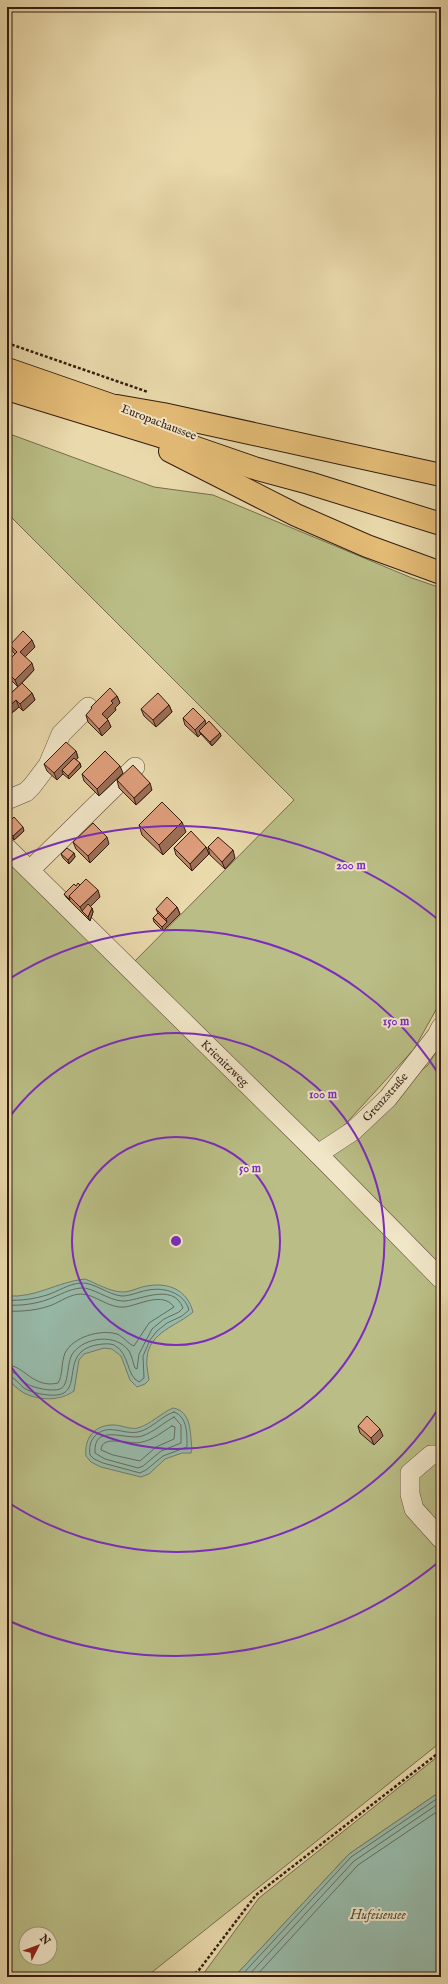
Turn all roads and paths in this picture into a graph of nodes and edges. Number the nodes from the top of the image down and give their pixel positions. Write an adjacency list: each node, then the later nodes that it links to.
1 (7, 370): 3 (main road, Europachaussee)
2 (7, 389): 3 (main road, Europachaussee)
3 (118, 414): 4 (main road); 5 (main road, Europachaussee); 6 (main road)
4 (441, 475)
5 (441, 524)
6 (441, 573)
7 (88, 707): 9 (street)
8 (135, 767): 11 (street)
9 (7, 800)
10 (7, 848): 11 (street, Krienitzweg)
11 (30, 870): 13 (street, Krienitzweg)
12 (441, 1027): 13 (street, Grenzstraße)
13 (318, 1154): 14 (street, Krienitzweg)
14 (441, 1279)
15 (441, 1456): 16 (street)
16 (441, 1539)
17 (441, 1751): 18 (path)
18 (191, 1977)

